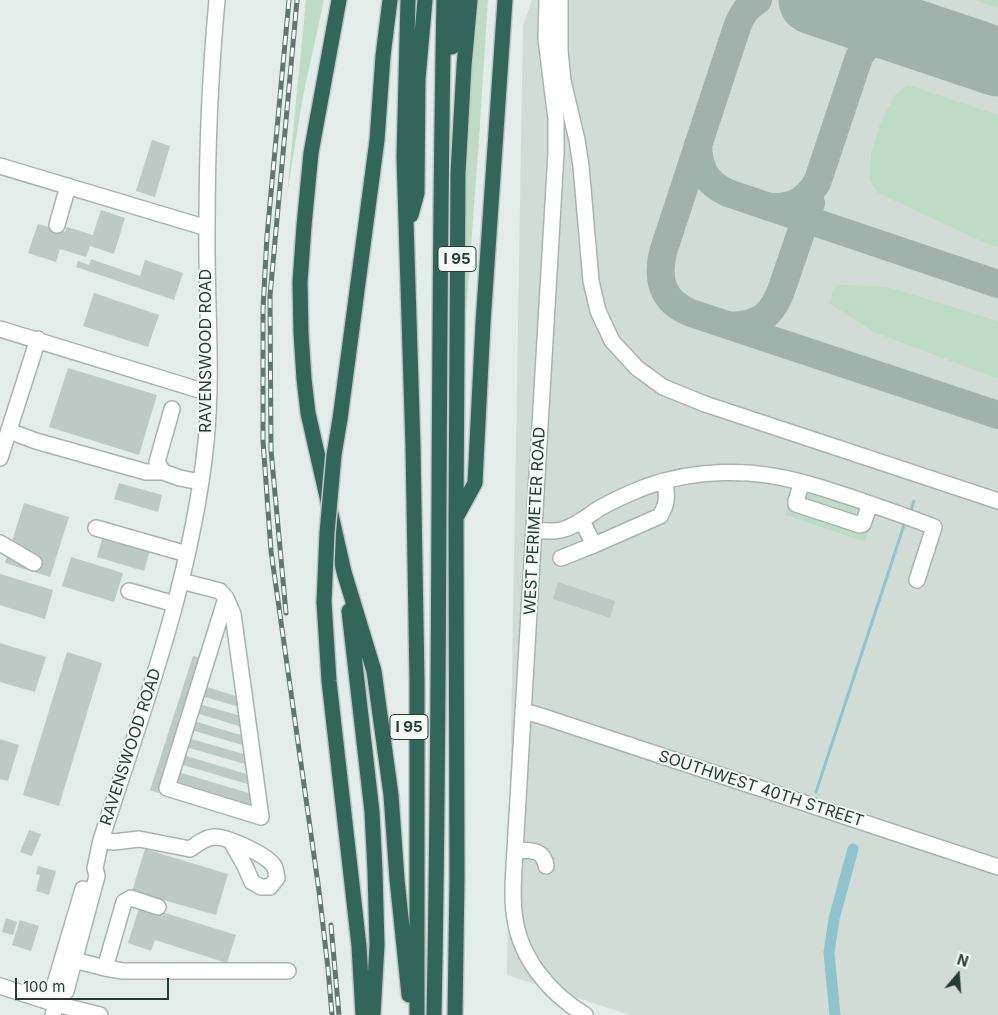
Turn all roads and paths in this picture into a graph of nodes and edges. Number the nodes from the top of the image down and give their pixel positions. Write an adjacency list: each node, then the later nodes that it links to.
1 (218, 0): 17 (street, RAVENSWOOD ROAD)
2 (340, 0): 40 (highway)
3 (390, 0): 61 (highway, bridge)
4 (397, 0): 58 (highway, I 95)
5 (408, 0): 18 (highway)
6 (424, 0): 18 (highway)
7 (444, 0): 13 (highway)
8 (457, 0): 13 (highway)
9 (470, 0): 31 (highway, I 95)
10 (505, 0): 31 (highway)
11 (547, 0): 34 (street, WEST PERIMETER ROAD)
12 (560, 0): 29 (street)
13 (441, 145): 65 (highway)
14 (0, 166): 15 (street)
15 (68, 186): 16 (street); 17 (street)
16 (57, 225)
17 (206, 228): 21 (street, RAVENSWOOD ROAD)
18 (406, 235): 64 (highway)
19 (0, 329): 20 (street)
20 (38, 339): 21 (street); 23 (street)
21 (209, 393): 27 (street, RAVENSWOOD ROAD)
22 (172, 409): 25 (street)
23 (9, 430): 24 (street); 25 (street)
24 (0, 458)
25 (163, 472): 27 (street)
26 (665, 481): 28 (street); 32 (street); 36 (street)
27 (200, 482): 37 (street, RAVENSWOOD ROAD)
28 (802, 482): 30 (street); 30 (street)
29 (998, 501)
30 (870, 504): 42 (street)
31 (456, 519): 66 (highway, I 95)
32 (582, 521): 34 (street); 36 (street)
33 (96, 528): 37 (street)
34 (534, 530): 46 (street, WEST PERIMETER ROAD)
35 (0, 543): 39 (street)
36 (594, 545): 38 (street)
37 (187, 554): 41 (street, RAVENSWOOD ROAD)
38 (561, 558)
39 (34, 563)
40 (344, 572): 58 (highway); 62 (highway)
41 (181, 580): 44 (street); 45 (street, RAVENSWOOD ROAD)
42 (917, 580)
43 (129, 591): 45 (street)
44 (226, 598): 44 (street)
45 (174, 604): 47 (street, RAVENSWOOD ROAD)
46 (523, 711): 49 (street, WEST PERIMETER ROAD); 52 (street, SOUTHWEST 40TH STREET)
47 (102, 840): 48 (street); 51 (street, RAVENSWOOD ROAD)
48 (231, 841)
49 (515, 850): 50 (street); 67 (street, WEST PERIMETER ROAD)
50 (546, 866)
51 (95, 868): 54 (street, RAVENSWOOD ROAD); 59 (street, RAVENSWOOD ROAD)
52 (998, 868)
53 (158, 907): 55 (street)
54 (74, 960): 55 (street); 59 (street, RAVENSWOOD ROAD)
55 (105, 968): 56 (street)
56 (288, 971)
57 (0, 986): 59 (street)
58 (409, 999): 63 (highway, I 95)
59 (54, 1009): 60 (street)
60 (100, 1015)
61 (363, 1015)
62 (374, 1015)
63 (409, 1015)
64 (417, 1015)
65 (434, 1015)
66 (455, 1015)
67 (585, 1015)

